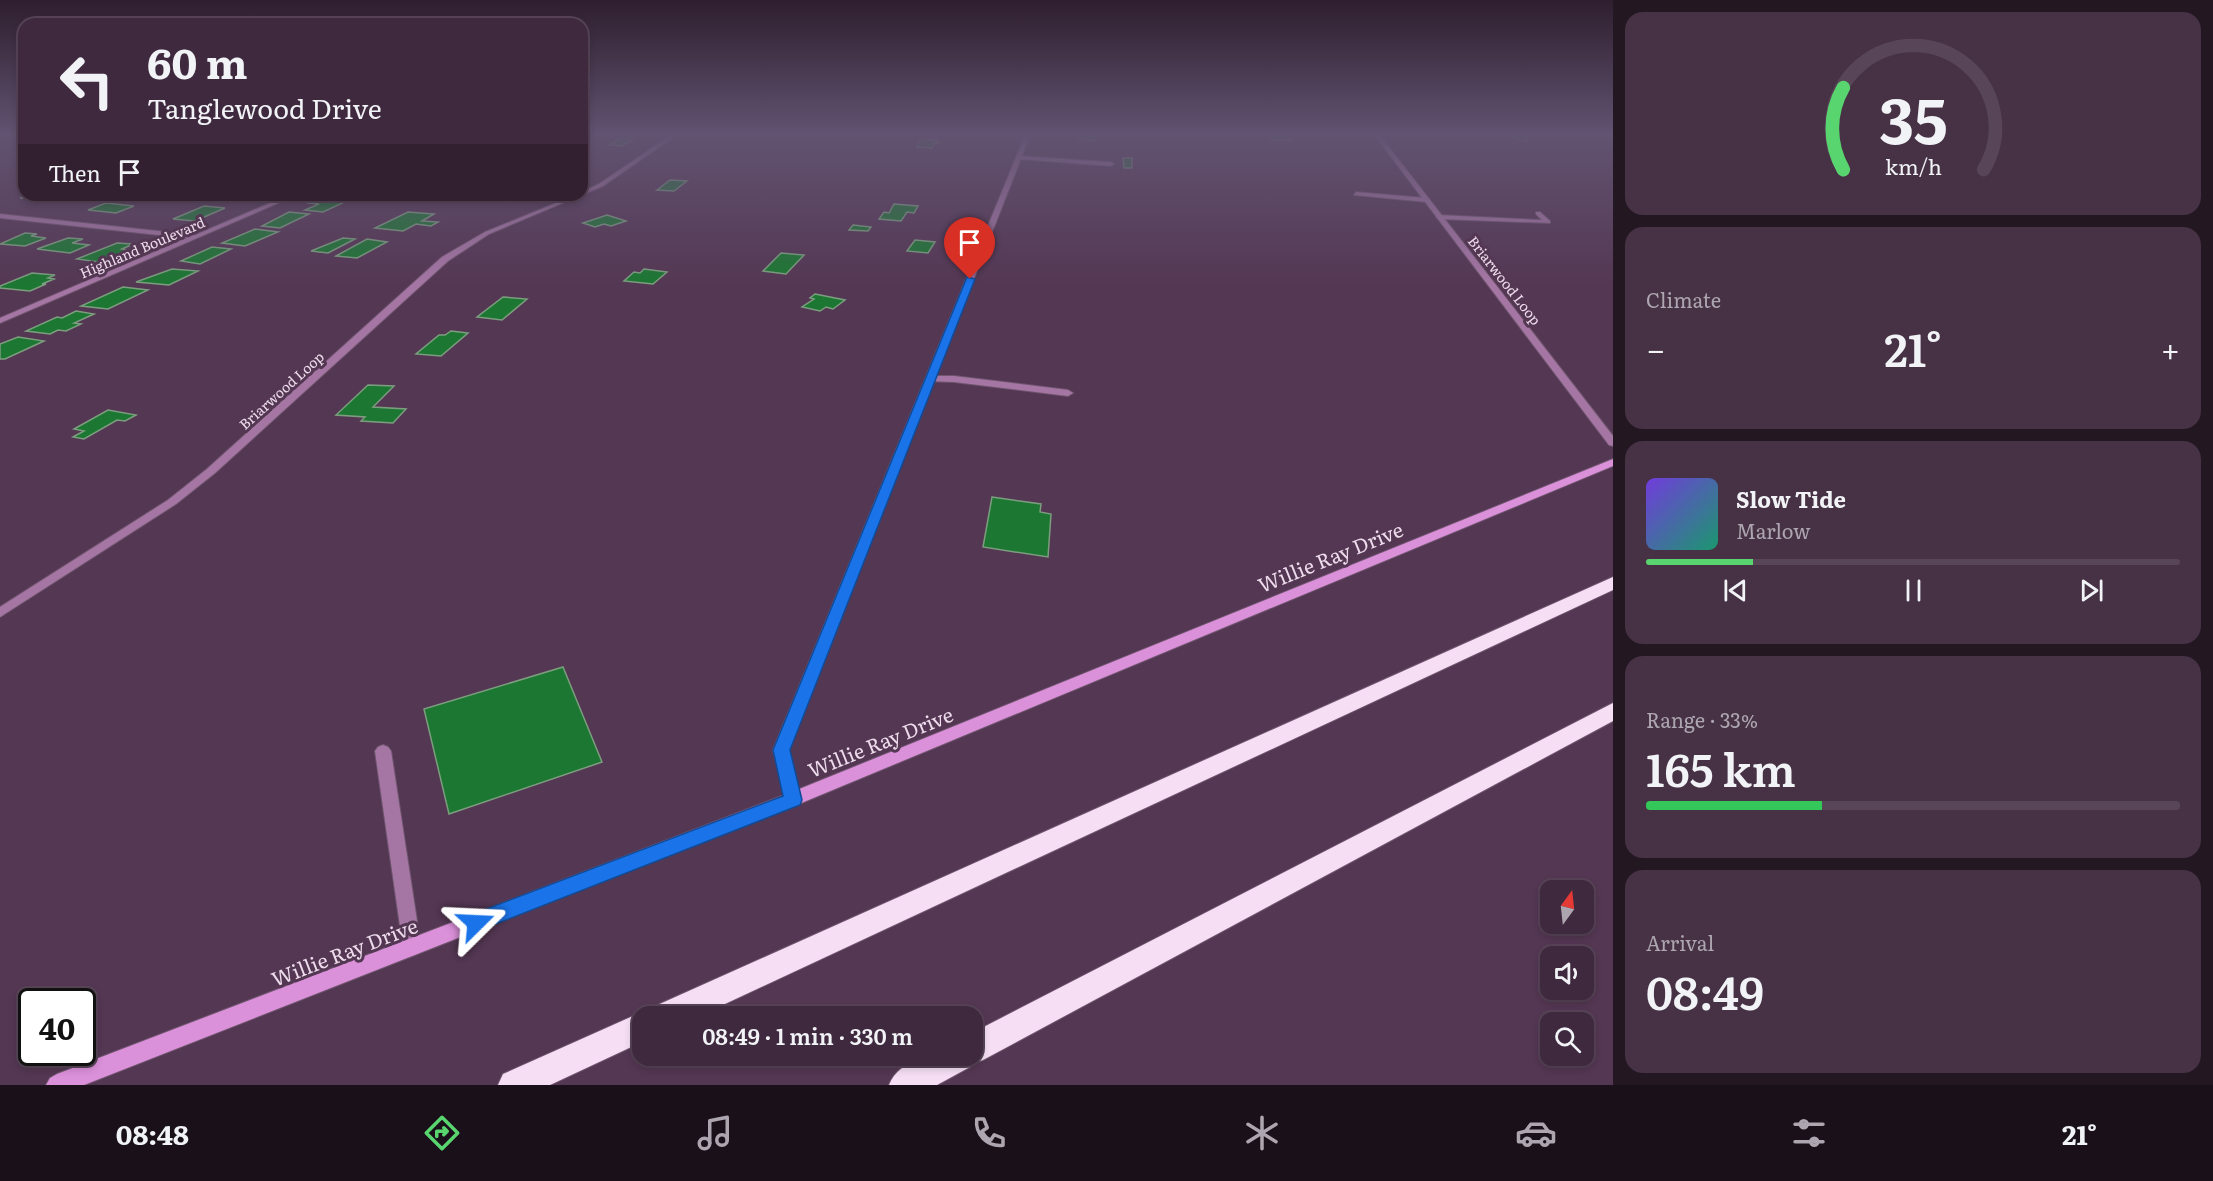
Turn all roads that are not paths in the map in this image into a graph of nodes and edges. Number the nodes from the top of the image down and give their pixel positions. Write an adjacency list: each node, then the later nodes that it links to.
1 (603, 184): 4 (street, Briarwood Loop)
2 (1009, 184): 16 (street)
3 (1413, 184): 6 (street, Briarwood Loop)
4 (588, 192)
5 (1356, 194): 6 (street)
6 (1426, 200): 11 (street, Briarwood Loop)
7 (280, 201): 12 (street, Highland Boulevard)
8 (566, 201): 21 (street, Briarwood Loop)
9 (1538, 213): 11 (street)
10 (0, 216): 12 (street)
11 (1439, 217): 18 (street, Briarwood Loop)
12 (195, 237): 14 (street, Highland Boulevard)
13 (0, 310): 14 (street)
14 (20, 313): 15 (street, Highland Boulevard)
15 (0, 321)
16 (930, 379): 17 (street); 24 (street)
17 (1068, 393)
18 (1613, 443)
19 (1613, 462): 24 (street, Willie Ray Drive)
20 (1613, 583): 26 (highway)
21 (0, 613)
22 (1613, 711): 28 (highway)
23 (383, 751): 25 (street)
24 (793, 800): 25 (street, Willie Ray Drive)
25 (412, 947): 30 (street, Willie Ray Drive)
26 (688, 1006)
27 (632, 1032): 31 (highway)
28 (983, 1043)
29 (940, 1066): 32 (highway)
30 (57, 1085)
31 (514, 1085)
32 (904, 1085)

